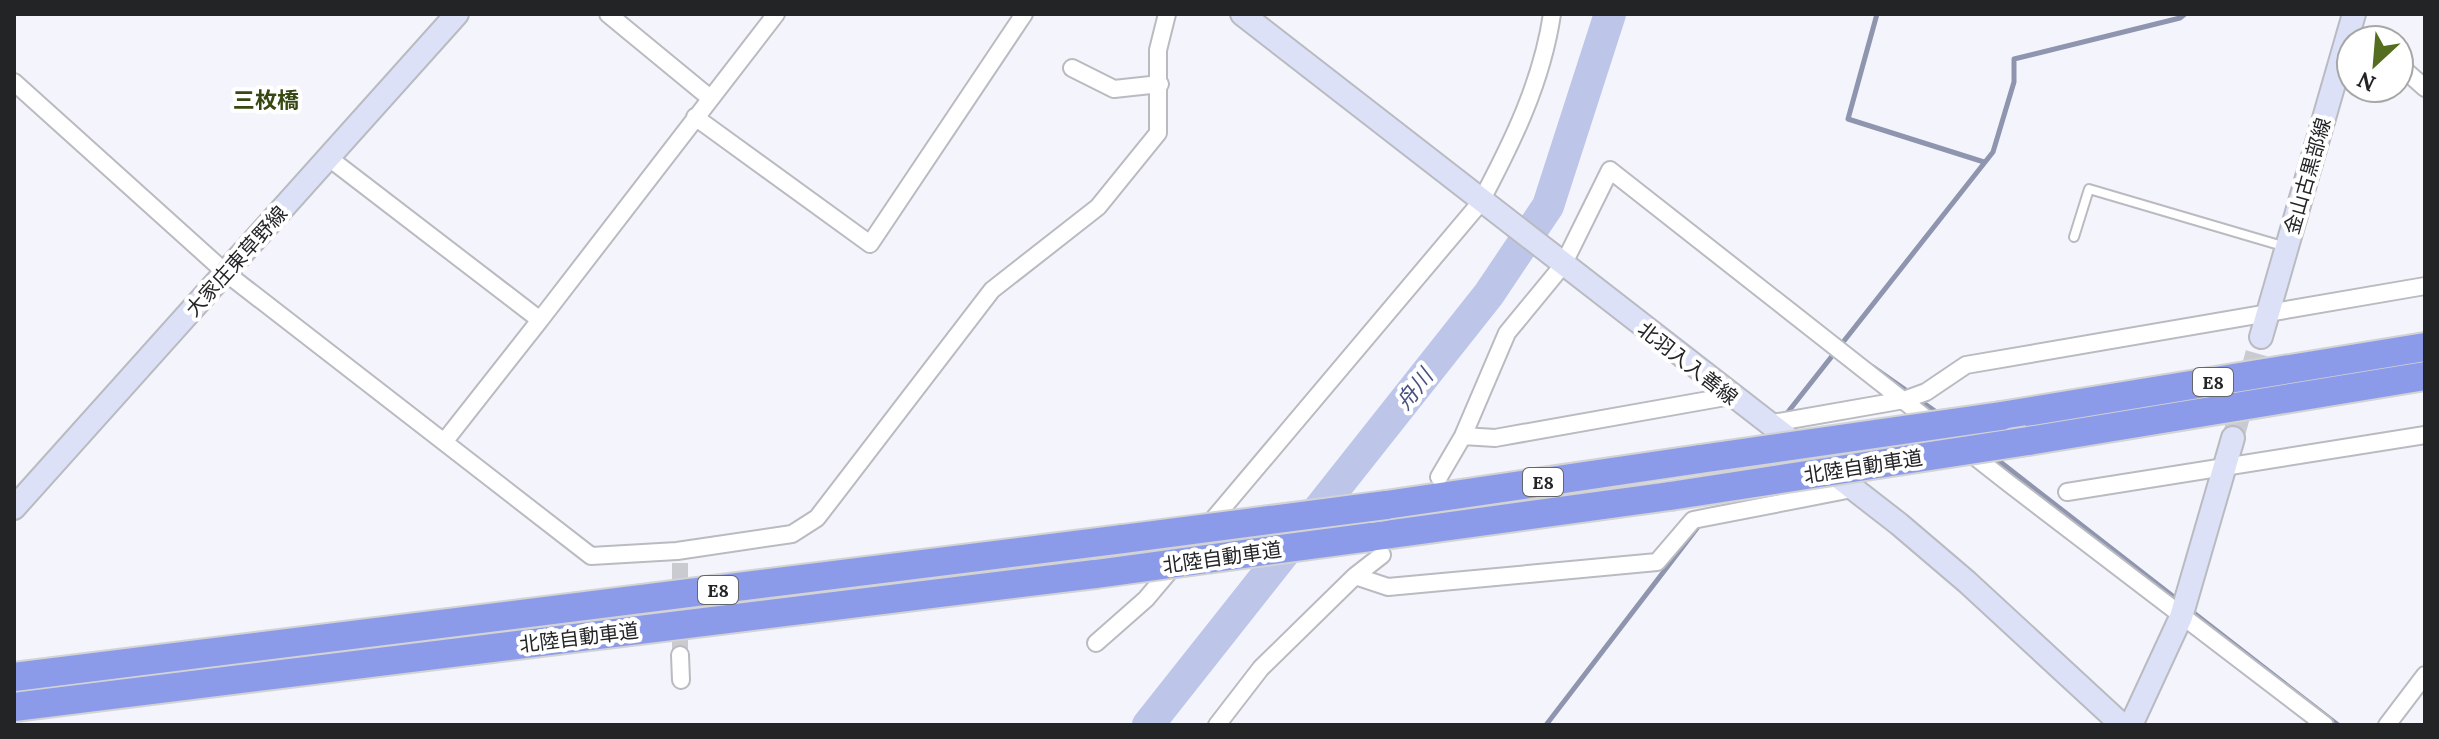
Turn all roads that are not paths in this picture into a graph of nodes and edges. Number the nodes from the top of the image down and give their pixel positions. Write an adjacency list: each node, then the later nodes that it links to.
1 (457, 14): 14 (main road, 大家庄東草野線)
2 (608, 14): 12 (street)
3 (776, 14): 12 (street)
4 (1024, 14): 13 (street)
5 (1167, 14): 10 (street)
6 (1242, 14): 15 (main road, 北羽入入善線)
7 (1552, 14): 15 (street)
8 (1072, 68): 10 (street)
9 (14, 82): 19 (street)
10 (1160, 84): 32 (street)
11 (2335, 88): 17 (main road, 金山古黒部線)
12 (710, 98): 13 (street)
13 (695, 117): 22 (street)
14 (329, 158): 19 (main road, 大家庄東草野線); 22 (street)
15 (1480, 203): 18 (main road, 北羽入入善線); 41 (street)
16 (2074, 237): 17 (lane)
17 (2287, 247): 21 (main road, 金山古黒部線)
18 (1559, 262): 26 (main road, 北羽入入善線); 27 (street); 30 (street)
19 (226, 273): 32 (street); 37 (main road, 大家庄東草野線)
20 (2425, 286): 21 (street)
21 (2268, 313): 23 (main road, 金山古黒部線); 27 (street)
22 (540, 320): 32 (street)
23 (2261, 337)
24 (2425, 347): 44 (highway, 北陸自動車道 / E8, bridge)
25 (2425, 376): 38 (highway, 北陸自動車道 / E8, bridge)
26 (1731, 396): 28 (main road, 北羽入入善線); 30 (street)
27 (1904, 400): 28 (street); 40 (street)
28 (1767, 424): 35 (main road, 北羽入入善線)
29 (2425, 435): 33 (street)
30 (1463, 436): 34 (street)
31 (2233, 438): 33 (main road)
32 (444, 442)
33 (2225, 470): 36 (street); 40 (main road)
34 (1439, 477)
35 (1852, 489): 39 (street); 48 (main road, 北羽入入善線)
36 (2067, 492)
37 (14, 508)
38 (1376, 546): 39 (street); 46 (highway, 北陸自動車道 / E8, bridge)
39 (1355, 576): 47 (street)
40 (2181, 617): 49 (main road); 50 (street)
41 (1096, 643)
42 (680, 655): 45 (street)
43 (2425, 675): 51 (street)
44 (14, 677)
45 (681, 680)
46 (14, 707)
47 (1217, 725)
48 (2122, 725)
49 (2131, 725)
50 (2325, 725)
51 (2387, 725)

